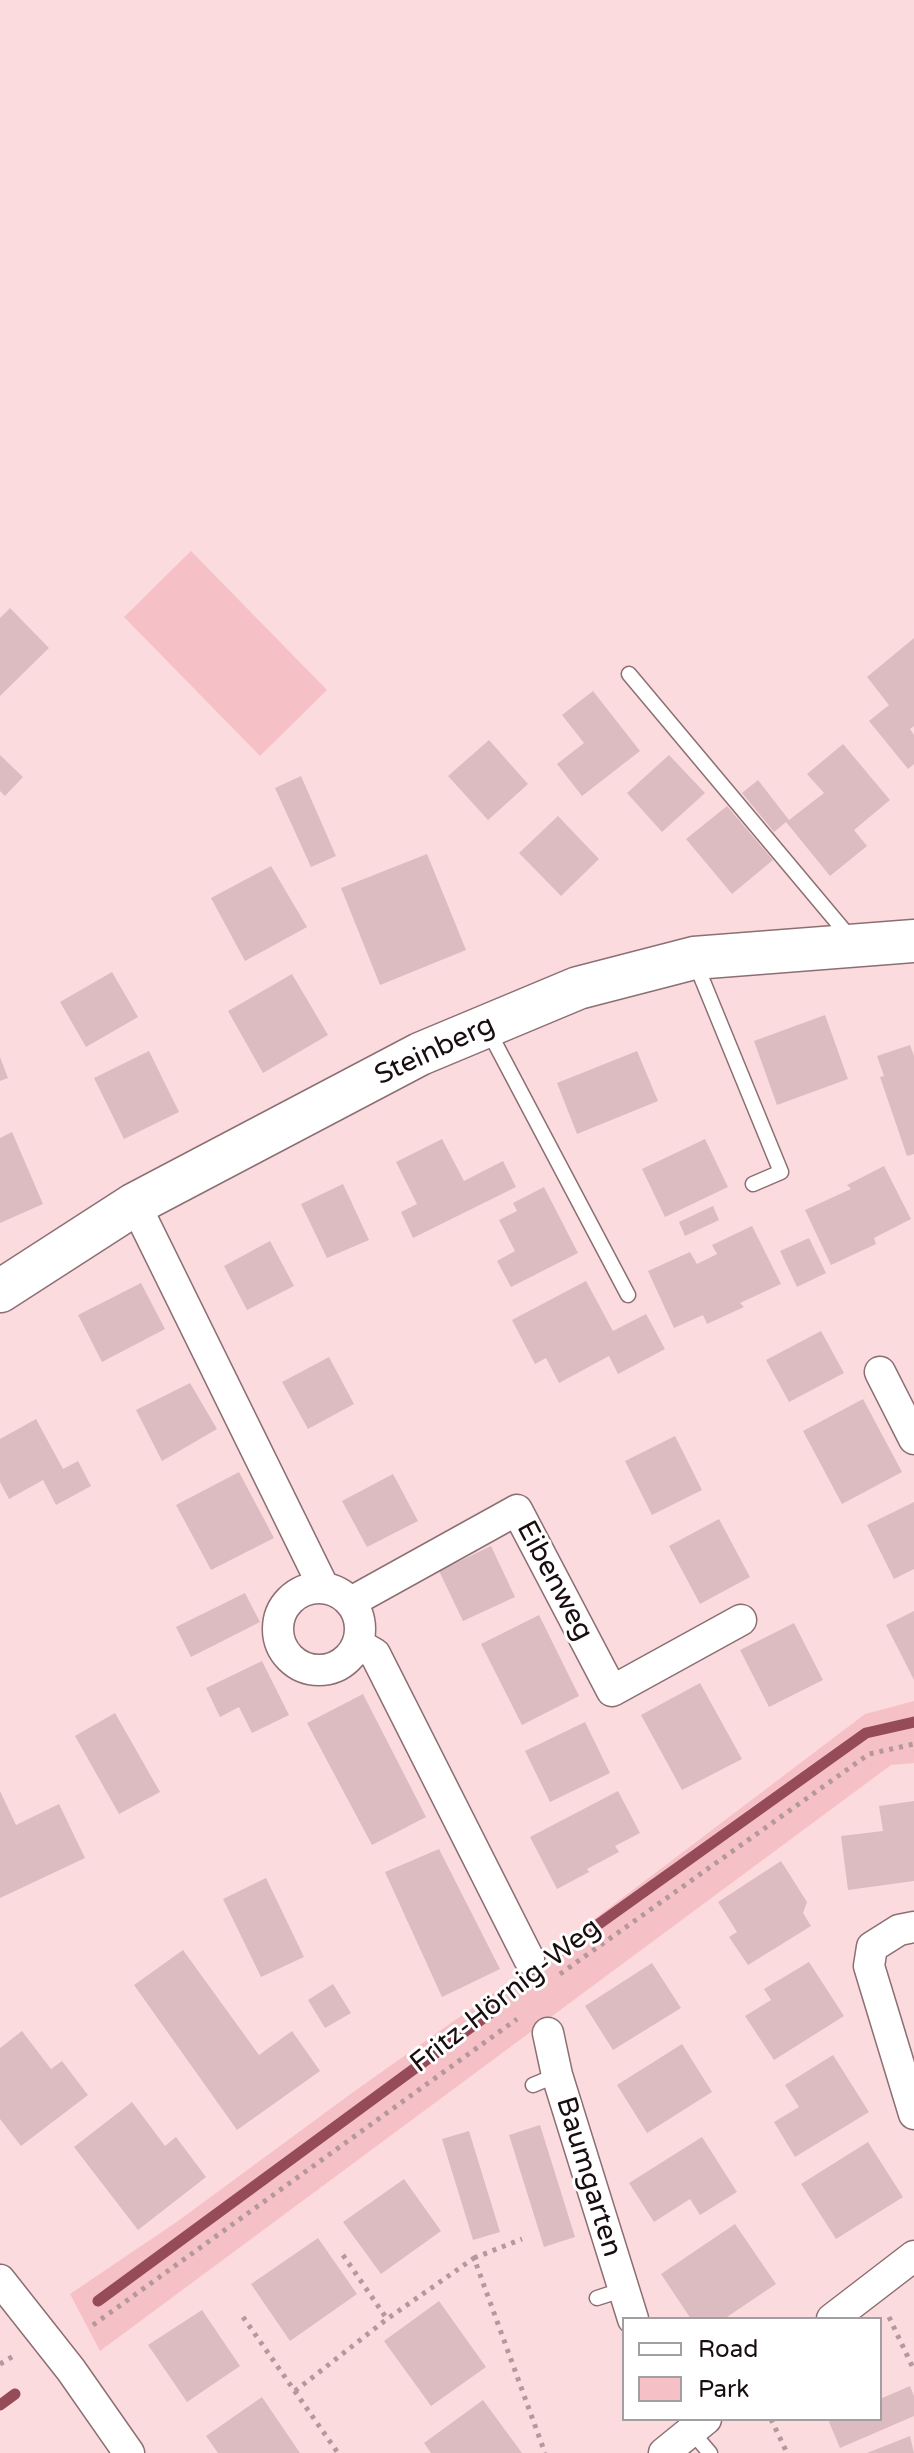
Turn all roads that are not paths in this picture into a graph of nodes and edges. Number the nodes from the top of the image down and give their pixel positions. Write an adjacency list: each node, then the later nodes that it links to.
1 (629, 674): 3 (lane)
2 (914, 941): 3 (street, Steinberg)
3 (857, 946): 4 (street, Steinberg)
4 (694, 958): 5 (street, Steinberg); 6 (lane)
5 (486, 1026): 7 (street, Steinberg); 9 (lane)
6 (753, 1184)
7 (135, 1204): 8 (street, Steinberg); 12 (street)
8 (0, 1291)
9 (628, 1295)
10 (880, 1372): 11 (street)
11 (914, 1439)
12 (324, 1588): 13 (street); 15 (street)
13 (351, 1602): 14 (street, Eibenweg); 15 (street)
14 (741, 1620)
15 (358, 1644): 17 (street)
16 (914, 1927): 19 (street)
17 (529, 1959)
18 (548, 2033): 22 (street, Baumgarten)
19 (914, 2114)
20 (914, 2256): 23 (street)
21 (0, 2280): 24 (street)
22 (631, 2317)
23 (835, 2317)
24 (129, 2453)

